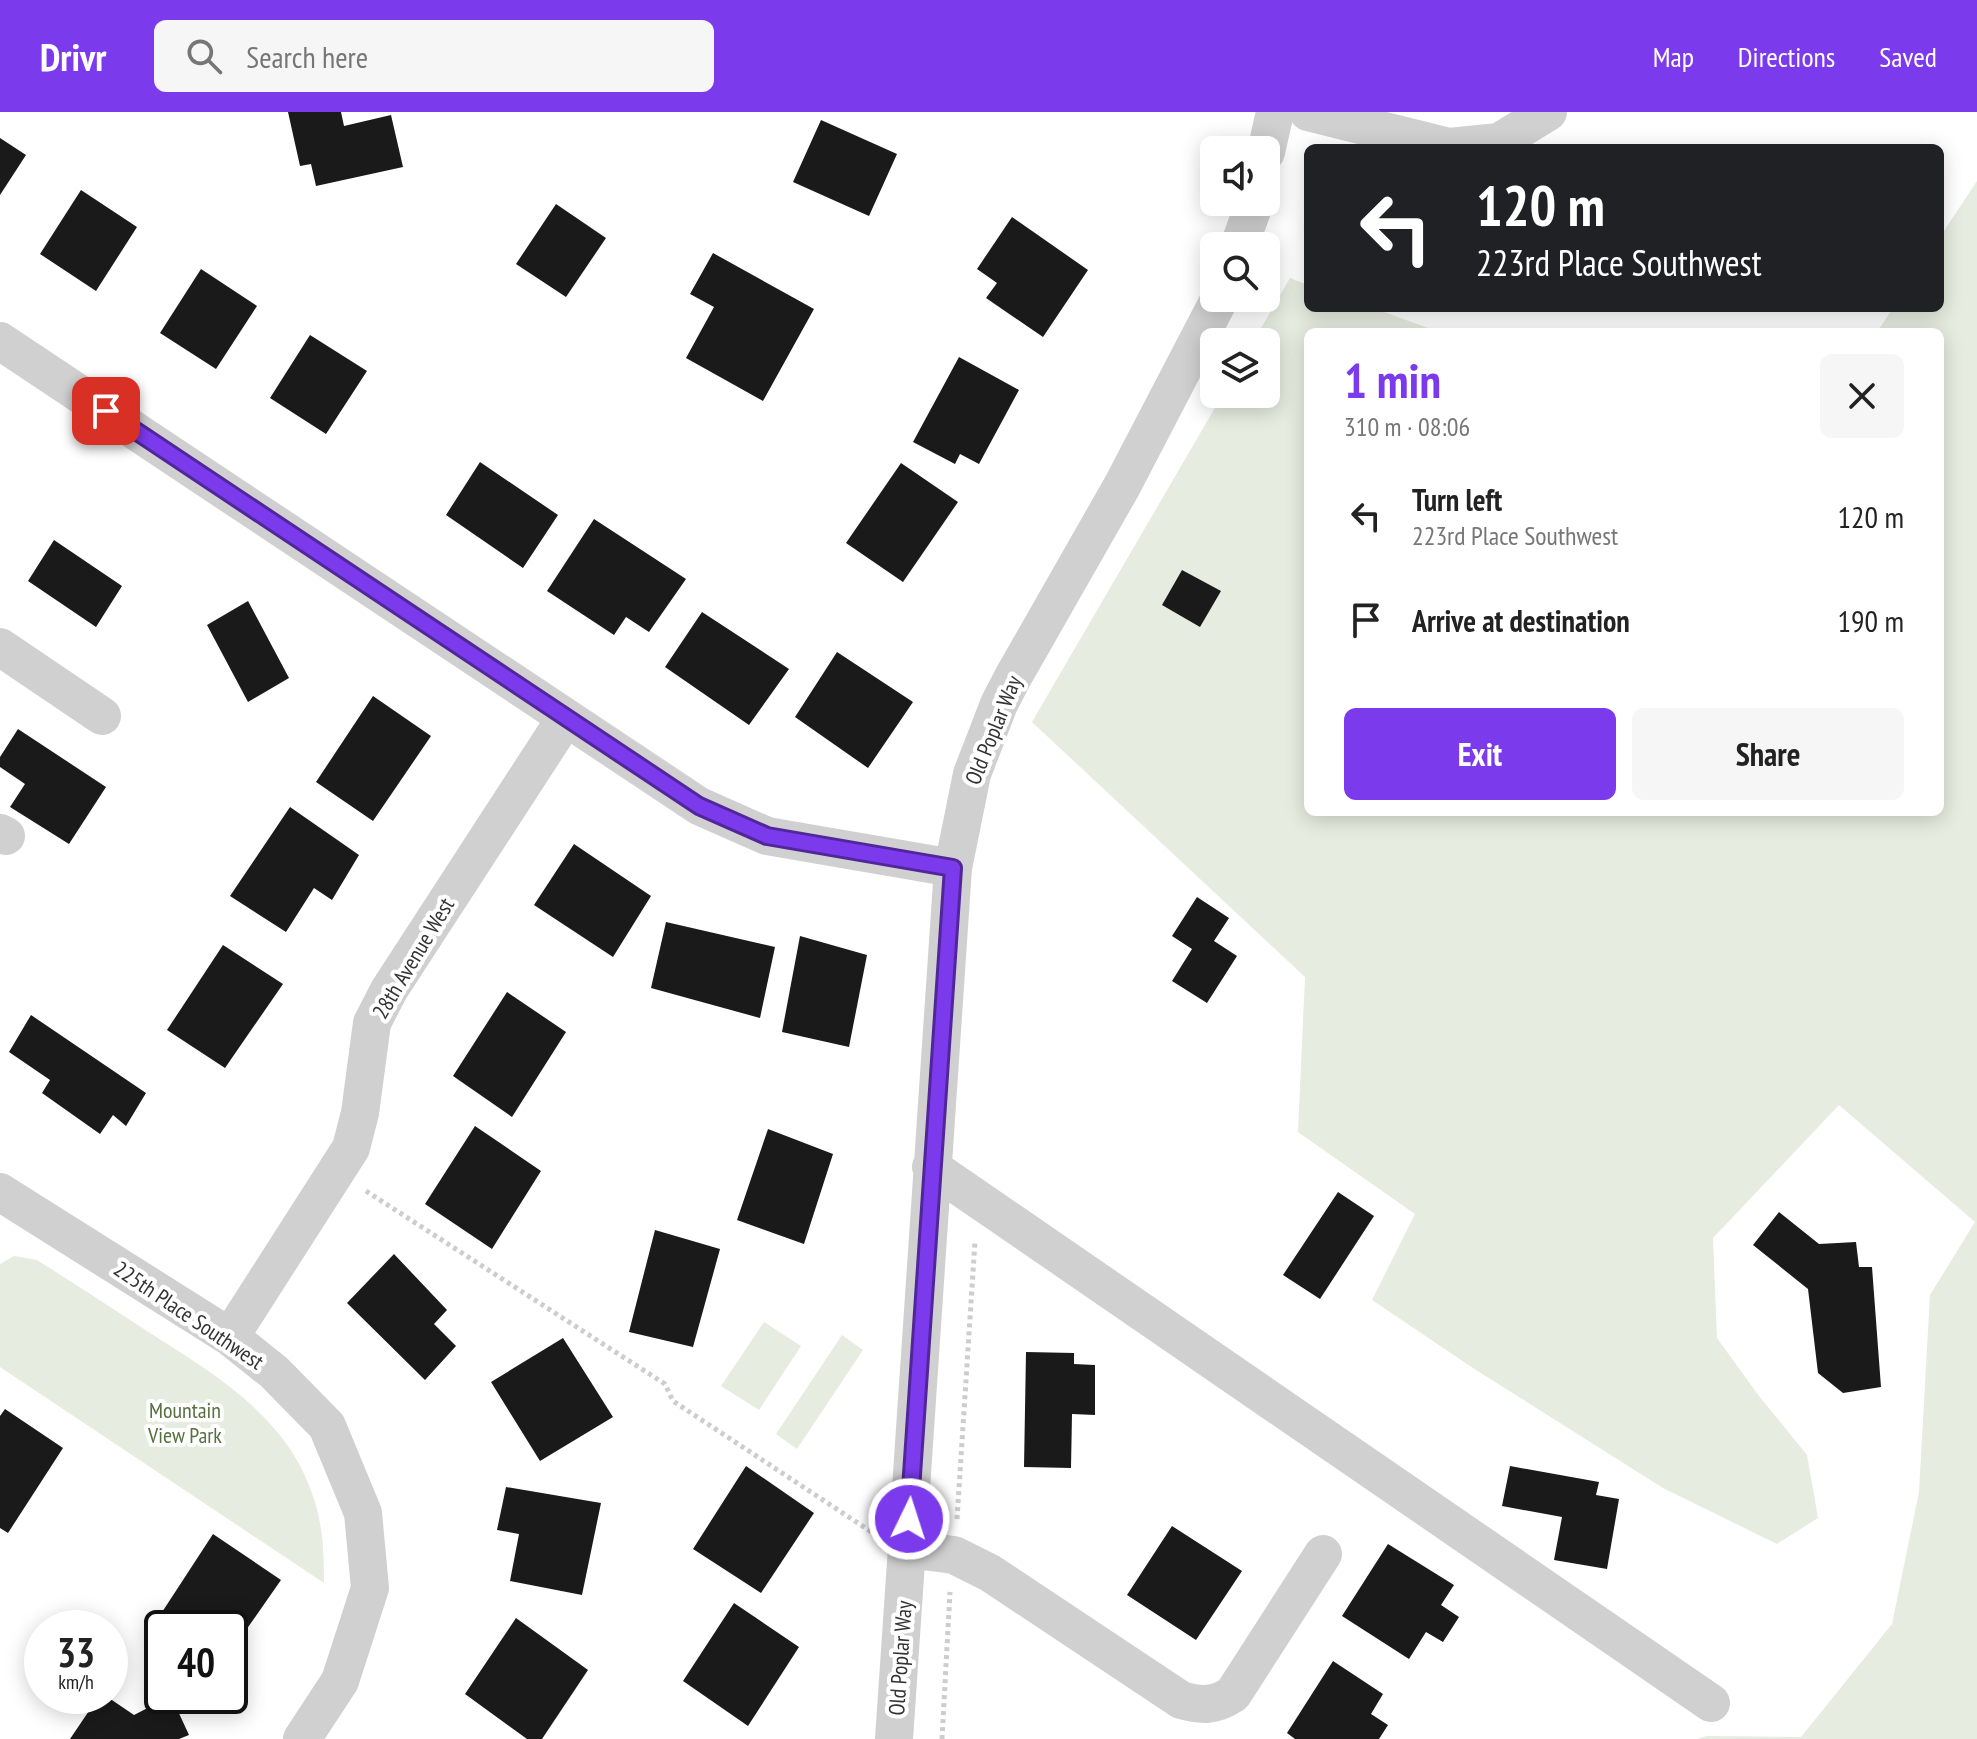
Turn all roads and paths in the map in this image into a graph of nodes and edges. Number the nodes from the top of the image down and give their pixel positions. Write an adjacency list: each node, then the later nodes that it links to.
1 (1275, 112): 4 (street)
2 (1308, 112): 5 (street)
3 (1548, 112): 6 (street)
4 (1270, 136)
5 (1437, 144)
6 (1479, 144)
7 (1213, 312): 12 (street, Old Poplar Way)
8 (0, 341): 11 (street)
9 (0, 647): 10 (street)
10 (102, 716)
11 (565, 719): 12 (street); 17 (street, 28th Avenue West)
12 (953, 868): 13 (street, Old Poplar Way)
13 (931, 1167): 16 (street); 18 (street, Old Poplar Way)
14 (365, 1190): 18 (path)
15 (0, 1192): 17 (street, 225th Place Southwest)
16 (978, 1199): 20 (path); 21 (street)
17 (230, 1337): 22 (street, 225th Place Southwest)
18 (890, 1541): 20 (street); 23 (street, Old Poplar Way)
19 (1323, 1554): 20 (street)
20 (954, 1555): 24 (path)
21 (1711, 1703)
22 (302, 1739)
23 (894, 1739)
24 (942, 1739)

